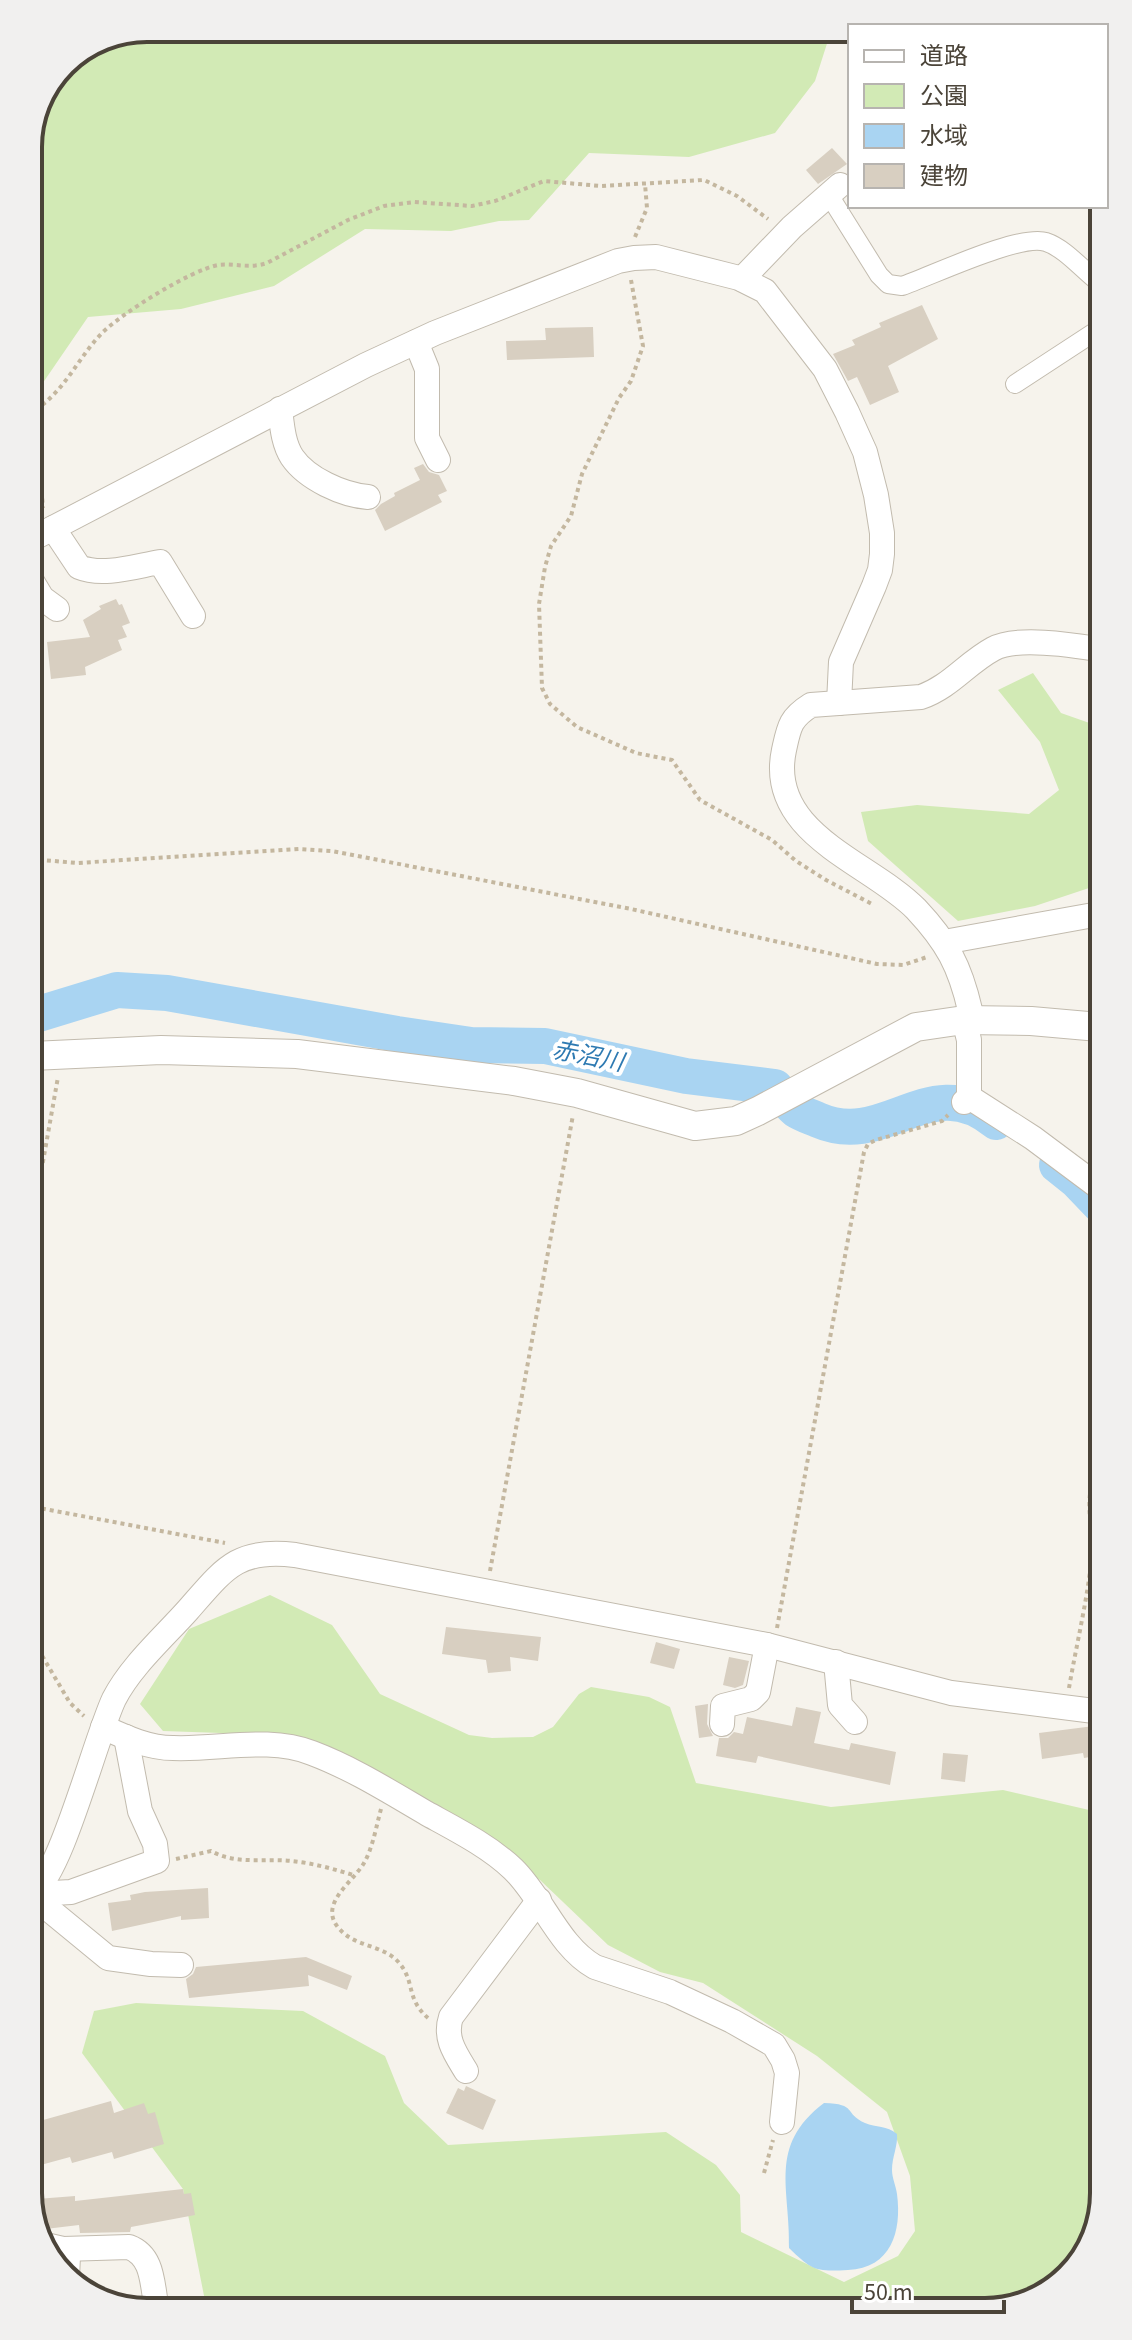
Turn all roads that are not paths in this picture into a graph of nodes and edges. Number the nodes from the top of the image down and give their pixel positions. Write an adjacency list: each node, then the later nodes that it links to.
1 (835, 190): 2 (street); 3 (street)
2 (1090, 275)
3 (742, 279): 5 (street); 15 (street)
4 (1090, 335): 6 (street)
5 (416, 342): 7 (street); 8 (street)
6 (1015, 384)
7 (280, 409): 9 (street); 10 (street)
8 (438, 460)
9 (368, 497)
10 (42, 533): 13 (street)
11 (42, 598): 12 (street)
12 (57, 609)
13 (193, 616)
14 (1090, 648): 15 (street)
15 (839, 703): 17 (street)
16 (1090, 916): 17 (street)
17 (946, 945): 18 (street)
18 (964, 1020): 19 (street); 20 (street); 21 (street)
19 (1090, 1026)
20 (42, 1056)
21 (1090, 1181)
22 (770, 1646): 23 (street); 26 (street); 27 (street)
23 (836, 1662): 24 (street); 25 (street)
24 (1090, 1711)
25 (855, 1722)
26 (722, 1724)
27 (103, 1727): 28 (street); 29 (street)
28 (126, 1737): 30 (street); 32 (street)
29 (42, 1886)
30 (42, 1892)
31 (42, 1897): 33 (street)
32 (539, 1900): 34 (street); 35 (street)
33 (181, 1965)
34 (466, 2071)
35 (782, 2122)
36 (56, 2246): 37 (street)
37 (155, 2298)

